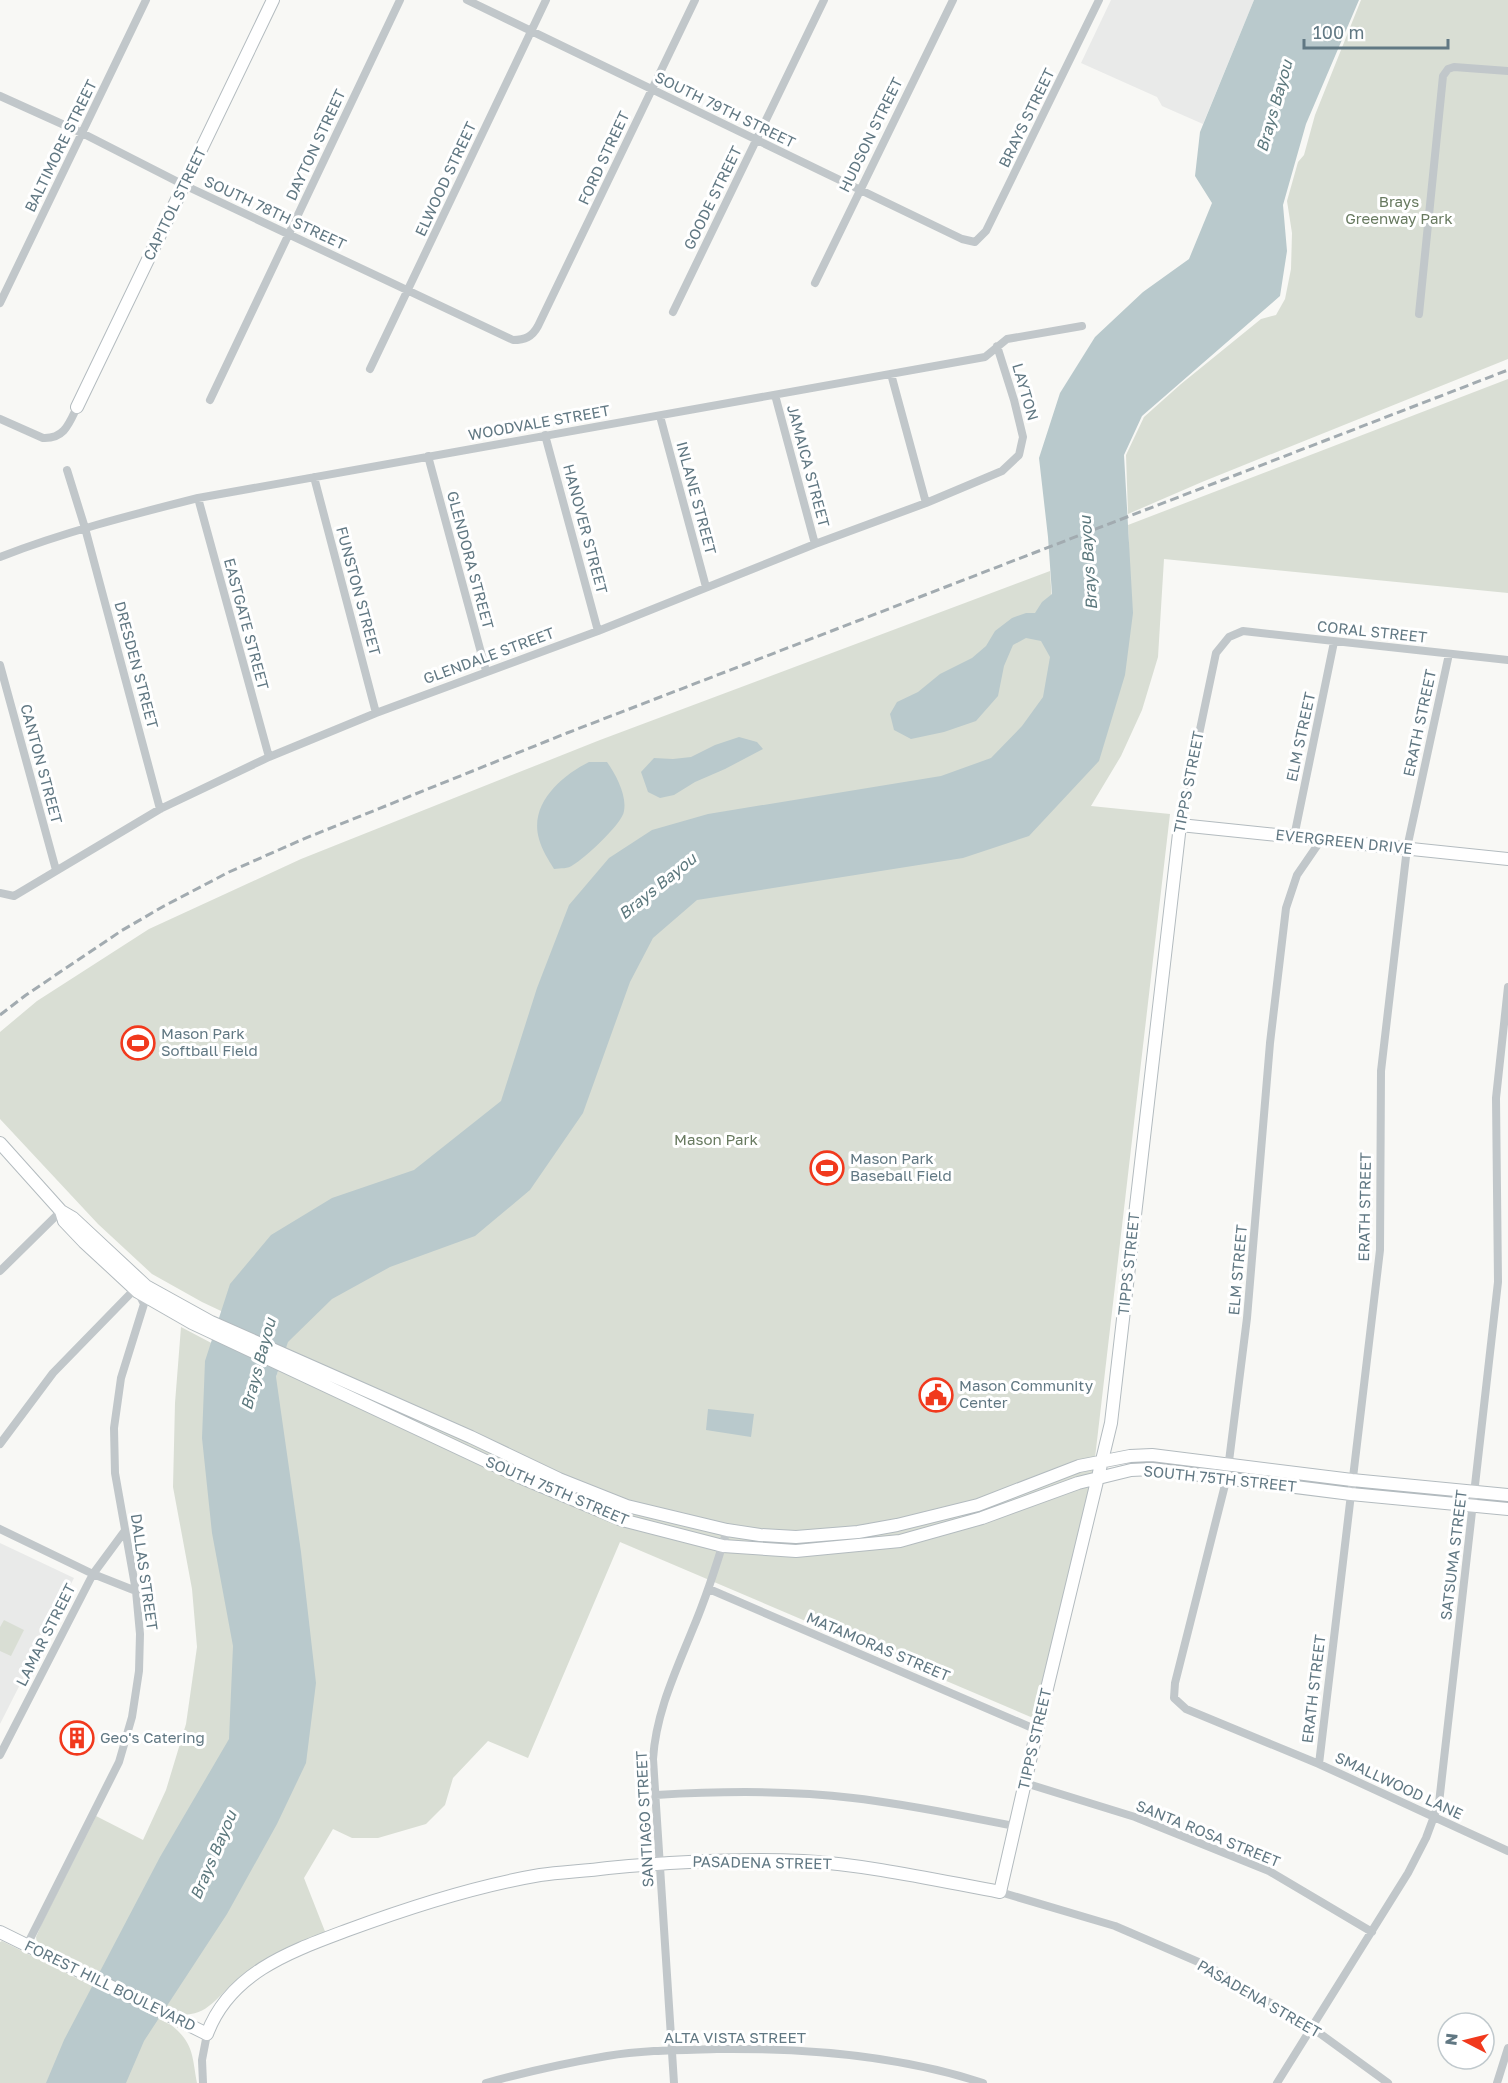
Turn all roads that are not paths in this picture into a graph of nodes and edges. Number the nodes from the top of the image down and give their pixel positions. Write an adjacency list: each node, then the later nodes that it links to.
1 (146, 0): 14 (street, BALTIMORE STREET)
2 (273, 0): 16 (main road, CAPITOL STREET)
3 (400, 0): 18 (street, DAYTON STREET)
4 (467, 0): 10 (street, SOUTH 79TH STREET)
5 (546, 0): 10 (street, ELWOOD STREET)
6 (695, 0): 12 (street, FORD STREET)
7 (824, 0): 15 (street, GOODE STREET)
8 (953, 0): 17 (street, HUDSON STREET)
9 (1099, 0): 19 (street, BRAYS STREET)
10 (531, 31): 12 (street, SOUTH 79TH STREET); 21 (street, ELWOOD STREET)
11 (1508, 71): 24 (street)
12 (651, 90): 15 (street, SOUTH 79TH STREET); 26 (street, FORD STREET)
13 (0, 96): 14 (street, SOUTH 78TH STREET)
14 (82, 133): 16 (street, SOUTH 78TH STREET); 22 (street, BALTIMORE STREET)
15 (756, 140): 17 (street, SOUTH 79TH STREET); 23 (street, GOODE STREET)
16 (184, 185): 18 (street, SOUTH 78TH STREET); 32 (main road, CAPITOL STREET)
17 (859, 189): 19 (street, SOUTH 79TH STREET); 20 (street, HUDSON STREET)
18 (289, 235): 21 (street, SOUTH 78TH STREET); 31 (street, DAYTON STREET)
19 (972, 241)
20 (814, 283)
21 (408, 290): 26 (street, SOUTH 78TH STREET); 28 (street, ELWOOD STREET)
22 (0, 303)
23 (673, 312)
24 (1419, 314)
25 (1082, 326): 27 (street, WOODVALE STREET)
26 (537, 328)
27 (997, 346): 29 (street, WOODVALE STREET); 38 (street, LAYTON)
28 (370, 369)
29 (891, 374): 30 (street, WOODVALE STREET); 41 (street)
30 (775, 395): 33 (street, WOODVALE STREET); 43 (street, JAMAICA STREET)
31 (210, 400)
32 (76, 407): 34 (street)
33 (660, 416): 35 (street, WOODVALE STREET); 45 (street, INLANE STREET)
34 (0, 419)
35 (545, 435): 36 (street, WOODVALE STREET); 46 (street, HANOVER STREET)
36 (428, 456): 39 (street, WOODVALE STREET); 52 (street, GLENDORA STREET)
37 (67, 470): 42 (street, DRESDEN STREET)
38 (999, 472): 41 (street, GLENDALE STREET)
39 (314, 477): 40 (street, WOODVALE STREET); 53 (street, FUNSTON STREET)
40 (198, 498): 42 (street, WOODVALE STREET); 54 (street, EASTGATE STREET)
41 (926, 503): 43 (street, GLENDALE STREET)
42 (85, 528): 44 (street, WOODVALE STREET); 55 (street, DRESDEN STREET)
43 (815, 544): 45 (street, GLENDALE STREET)
44 (0, 557)
45 (706, 587): 46 (street, GLENDALE STREET)
46 (598, 631): 52 (street, GLENDALE STREET)
47 (1233, 636): 48 (street, CORAL STREET); 56 (street, TIPPS STREET)
48 (1334, 642): 49 (street, CORAL STREET); 57 (street, ELM STREET)
49 (1449, 654): 50 (street, CORAL STREET); 59 (street, ERATH STREET)
50 (1508, 660)
51 (0, 665): 61 (street, CANTON STREET)
52 (486, 671): 53 (street, GLENDALE STREET)
53 (376, 713): 54 (street, GLENDALE STREET)
54 (269, 758): 55 (street, GLENDALE STREET)
55 (160, 809): 61 (street, GLENDALE STREET)
56 (1180, 825): 57 (main road, EVERGREEN DRIVE); 71 (main road, TIPPS STREET)
57 (1294, 837): 58 (main road, EVERGREEN DRIVE)
58 (1321, 840): 59 (main road, EVERGREEN DRIVE); 72 (street, ELM STREET)
59 (1407, 848): 60 (main road, EVERGREEN DRIVE); 75 (street, ERATH STREET)
60 (1508, 859)
61 (57, 870): 62 (street, GLENDALE STREET)
62 (2, 894)
63 (1508, 987): 76 (street, SATSUMA STREET)
64 (0, 1143): 65 (main road, SOUTH 75TH STREET)
65 (61, 1211): 66 (street); 67 (main road, SOUTH 75TH STREET); 68 (main road, SOUTH 75TH STREET)
66 (0, 1271)
67 (138, 1292): 68 (main road, SOUTH 75TH STREET); 70 (street); 84 (street, DALLAS STREET)
68 (195, 1319): 69 (main road, SOUTH 75TH STREET)
69 (304, 1370): 83 (main road, SOUTH 75TH STREET); 86 (main road, SOUTH 75TH STREET)
70 (0, 1444)
71 (1103, 1461): 72 (main road, SOUTH 75TH STREET); 73 (main road, TIPPS STREET); 81 (main road, SOUTH 75TH STREET)
72 (1229, 1463): 74 (street, ELM STREET); 75 (main road, SOUTH 75TH STREET)
73 (1099, 1478): 74 (main road, SOUTH 75TH STREET); 85 (main road, SOUTH 75TH STREET); 91 (main road, TIPPS STREET)
74 (1227, 1478): 77 (main road, SOUTH 75TH STREET); 90 (street, ELM STREET)
75 (1352, 1480): 76 (main road, SOUTH 75TH STREET); 77 (street, ERATH STREET)
76 (1475, 1492): 78 (main road, SOUTH 75TH STREET); 79 (street, SATSUMA STREET)
77 (1351, 1494): 79 (main road, SOUTH 75TH STREET); 93 (street, ERATH STREET)
78 (1508, 1495)
79 (1473, 1506): 80 (main road, SOUTH 75TH STREET); 96 (street, SATSUMA STREET)
80 (1508, 1509)
81 (897, 1526): 83 (main road, SOUTH 75TH STREET); 85 (main road)
82 (0, 1529): 87 (street)
83 (728, 1530): 86 (street, SANTIAGO STREET)
84 (124, 1532): 87 (street, LAMAR STREET); 89 (street, DALLAS STREET)
85 (900, 1541): 86 (main road, SOUTH 75TH STREET)
86 (723, 1546): 88 (street, SANTIAGO STREET)
87 (93, 1574): 89 (street); 92 (street, LAMAR STREET)
88 (709, 1589): 91 (street, MATAMORAS STREET); 95 (street, SANTIAGO STREET)
89 (136, 1591): 103 (street, DALLAS STREET)
90 (1180, 1704): 93 (street, SMALLWOOD LANE)
91 (1037, 1730): 94 (main road, TIPPS STREET)
92 (0, 1755)
93 (1319, 1764): 96 (street, SMALLWOOD LANE)
94 (1025, 1783): 97 (main road, TIPPS STREET); 102 (street, SANTA ROSA STREET)
95 (656, 1795): 97 (street); 99 (street, SANTIAGO STREET)
96 (1434, 1817): 98 (street, SMALLWOOD LANE); 102 (street, SATSUMA STREET)
97 (1015, 1826): 100 (main road, TIPPS STREET)
98 (1508, 1851)
99 (661, 1863): 100 (main road, PASADENA STREET); 105 (main road, PASADENA STREET); 107 (street, SANTIAGO STREET)
100 (1000, 1892): 104 (street, PASADENA STREET)
101 (0, 1932): 103 (main road, FOREST HILL BOULEVARD)
102 (1372, 1932): 104 (street, SATSUMA STREET)
103 (27, 1945): 105 (main road, FOREST HILL BOULEVARD)
104 (1311, 2027): 112 (street, SATSUMA STREET); 113 (street, PASADENA STREET)
105 (207, 2034): 108 (street, FOREST HILL BOULEVARD)
106 (1508, 2048): 114 (street)
107 (671, 2050): 109 (street, ALTA VISTA STREET); 110 (street, SANTIAGO STREET); 111 (street, ALTA VISTA STREET)
108 (203, 2083)
109 (486, 2083)
110 (674, 2083)
111 (983, 2083)
112 (1277, 2083)
113 (1388, 2083)
114 (1497, 2083)

